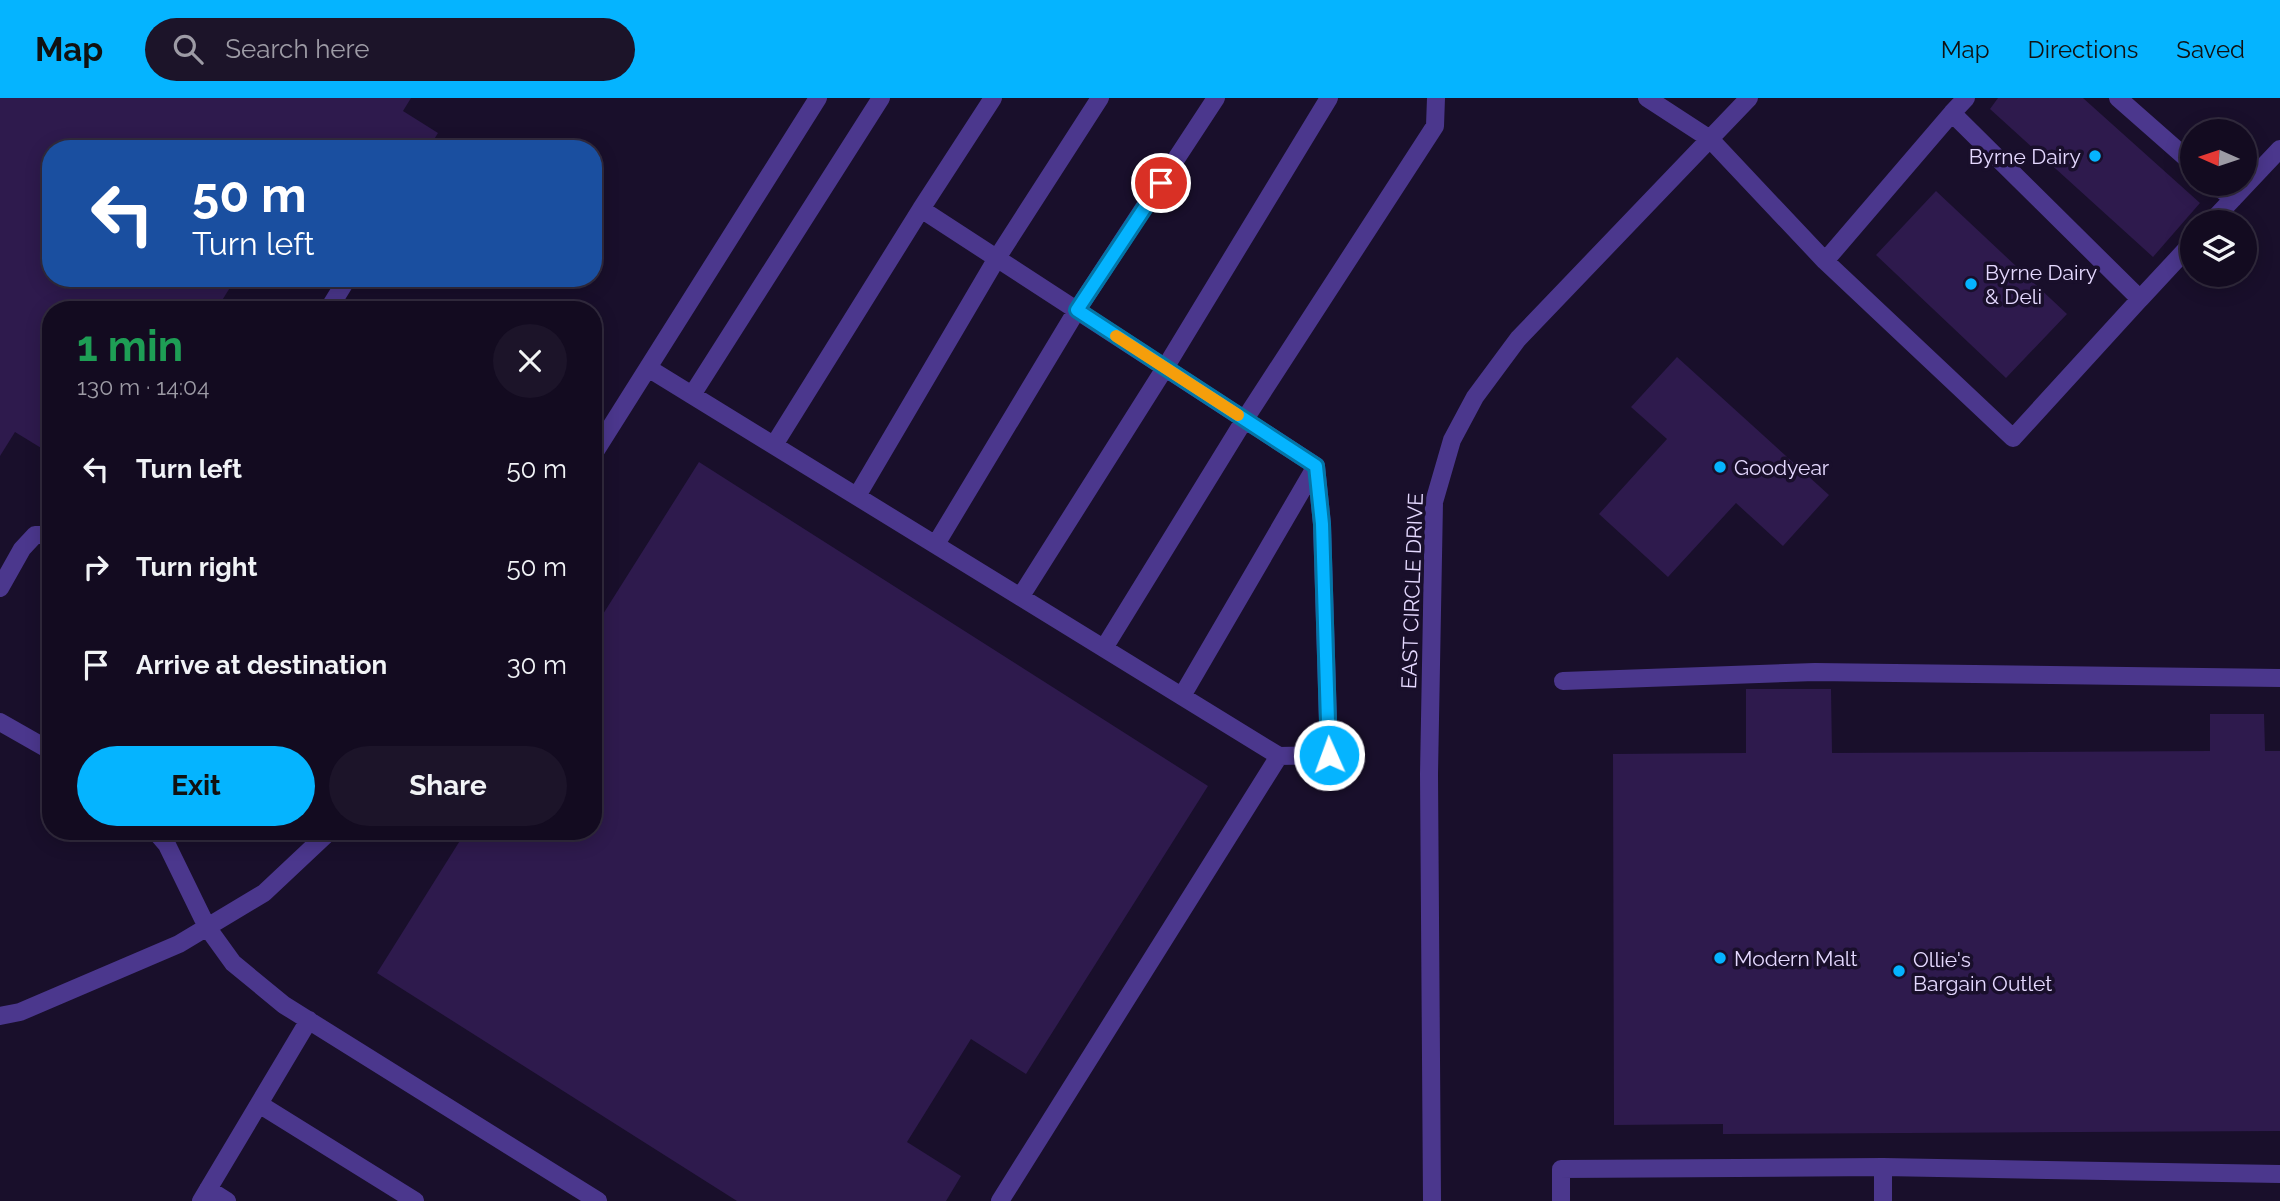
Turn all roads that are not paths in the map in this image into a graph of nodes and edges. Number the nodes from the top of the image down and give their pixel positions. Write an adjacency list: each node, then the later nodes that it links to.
1 (818, 98): 25 (street)
2 (881, 98): 27 (street)
3 (993, 98): 18 (street)
4 (1100, 98): 21 (street)
5 (1216, 98): 24 (street)
6 (1329, 98): 26 (street)
7 (1436, 98): 28 (street)
8 (1647, 98): 13 (street)
9 (1749, 98): 13 (street, EAST CIRCLE DRIVE)
10 (1966, 98): 12 (street)
11 (2118, 98): 15 (street)
12 (1952, 113): 22 (street); 23 (street)
13 (1710, 139): 22 (street); 57 (street, EAST CIRCLE DRIVE)
14 (2280, 149): 17 (street)
15 (2180, 153)
16 (2229, 196): 17 (street)
17 (2233, 199): 19 (street)
18 (921, 209): 21 (street); 30 (street)
19 (2222, 210)
20 (2180, 256): 23 (street)
21 (997, 258): 24 (street); 32 (street)
22 (1825, 261): 23 (street)
23 (2140, 299)
24 (1077, 310): 26 (street); 34 (street)
25 (648, 368): 27 (street); 29 (street)
26 (1166, 368): 28 (street); 36 (street)
27 (692, 395): 30 (street)
28 (1245, 419): 31 (street); 37 (street)
29 (602, 441)
30 (774, 445): 32 (street)
31 (1316, 466): 40 (street); 43 (street)
32 (857, 496): 34 (street)
33 (42, 535): 35 (street)
34 (936, 544): 36 (street)
35 (0, 588)
36 (1021, 596): 37 (street)
37 (1104, 648): 40 (street)
38 (2280, 678): 39 (street)
39 (1563, 681)
40 (1182, 696): 43 (street)
41 (0, 722): 42 (street)
42 (42, 746)
43 (1279, 755): 56 (street)
44 (163, 840): 46 (street)
45 (320, 840): 46 (street)
46 (207, 927): 47 (street); 48 (street)
47 (0, 1016)
48 (309, 1020): 49 (street); 55 (street)
49 (259, 1104): 52 (street); 54 (street)
50 (1883, 1167): 51 (street); 58 (street); 59 (street)
51 (2280, 1174)
52 (205, 1195): 53 (street)
53 (227, 1201)
54 (415, 1201)
55 (598, 1201)
56 (1000, 1201)
57 (1432, 1201)
58 (1561, 1201)
59 (1883, 1201)

